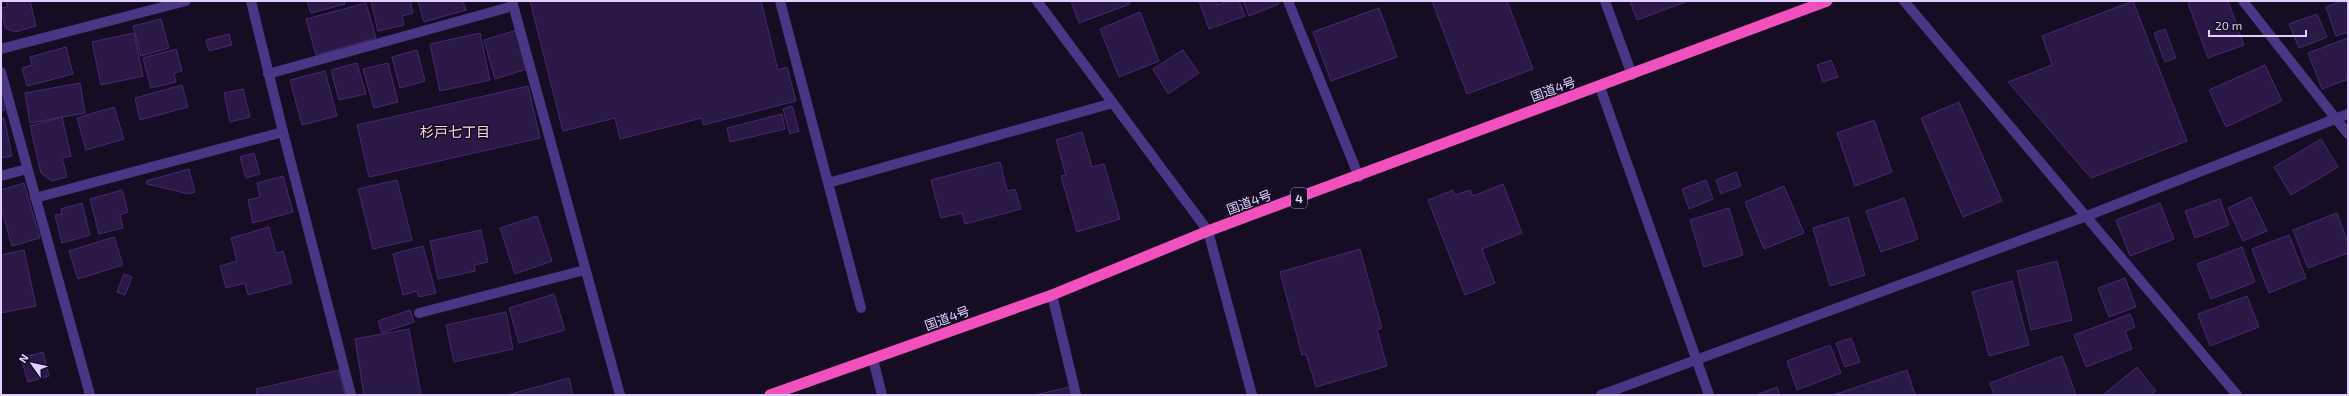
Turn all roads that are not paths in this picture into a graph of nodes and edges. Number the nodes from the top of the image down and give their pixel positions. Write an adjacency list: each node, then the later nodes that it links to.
1 (186, 1): 11 (street)
2 (251, 1): 13 (street)
3 (780, 1): 24 (street)
4 (1037, 1): 16 (street)
5 (1288, 1): 23 (street)
6 (1605, 1): 14 (street)
7 (1827, 1): 14 (highway, 国道4号 / 4)
8 (1904, 1): 26 (street)
9 (2243, 1): 18 (street)
10 (512, 4): 13 (street); 28 (street)
11 (1, 49)
12 (1, 72): 21 (street)
13 (268, 74): 19 (street)
14 (1632, 75): 15 (highway, 国道4号 / 4)
15 (1600, 87): 23 (highway, 国道4号 / 4); 33 (street)
16 (1113, 103): 24 (street); 27 (street)
17 (2348, 114): 18 (street)
18 (2336, 119): 20 (street); 26 (street)
19 (283, 132): 25 (street); 35 (street)
20 (2348, 134)
21 (27, 169): 22 (street); 25 (street)
22 (1, 176)
23 (1359, 177): 27 (highway, 国道4号 / 4)
24 (828, 182): 30 (street)
25 (34, 198): 34 (street)
26 (2084, 217): 33 (street); 43 (street)
27 (1208, 231): 29 (highway, 国道4号 / 4); 40 (street)
28 (585, 270): 31 (street); 36 (street)
29 (1052, 295): 32 (highway, 国道4号 / 4); 39 (street)
30 (861, 308)
31 (419, 313)
32 (873, 359): 37 (highway, 国道4号 / 4); 38 (street)
33 (1697, 359): 41 (street); 42 (street)
34 (90, 395)
35 (351, 395)
36 (620, 395)
37 (770, 395)
38 (882, 395)
39 (1076, 395)
40 (1252, 395)
41 (1601, 395)
42 (1709, 395)
43 (2237, 395)

